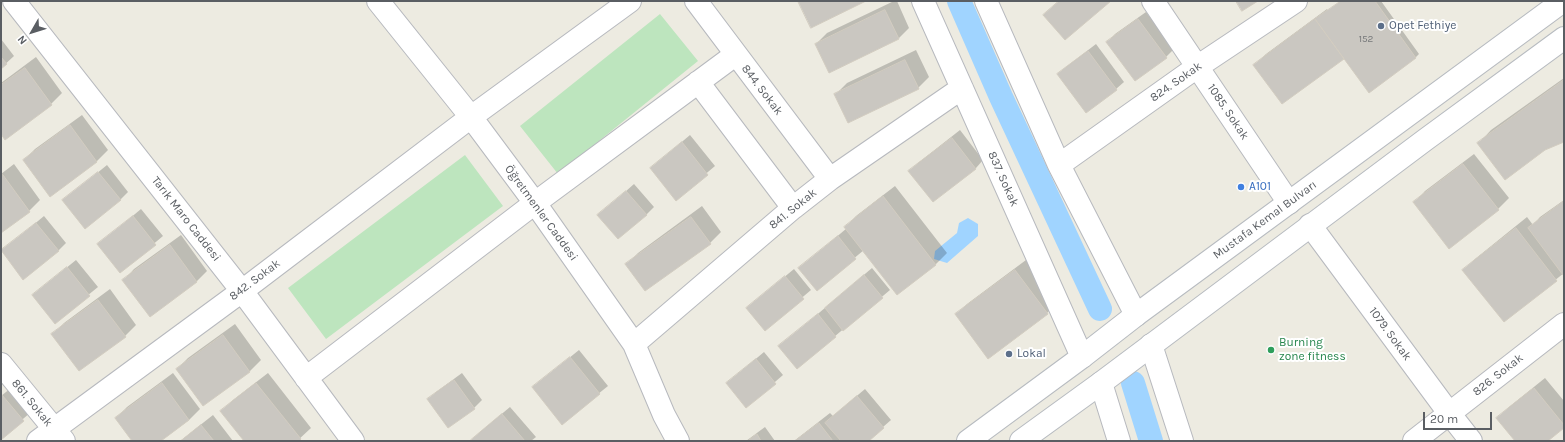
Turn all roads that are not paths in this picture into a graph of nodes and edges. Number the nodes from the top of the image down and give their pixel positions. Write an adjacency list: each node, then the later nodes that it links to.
1 (14, 1): 22 (street, Tarık Maro Caddesi)
2 (378, 1): 15 (street, Öğretmenler Caddesi)
3 (630, 1): 15 (street, 842. Sokak)
4 (696, 1): 11 (street, 844. Sokak)
5 (923, 1): 14 (street, 837. Sokak)
6 (986, 1): 16 (street)
7 (1153, 1): 12 (street, 1085. Sokak)
8 (1296, 1): 12 (street, 824. Sokak)
9 (1563, 1): 19 (street, Mustafa Kemal Bulvarı)
10 (1564, 38): 21 (street)
11 (735, 55): 13 (street); 17 (street, 844. Sokak)
12 (1197, 67): 16 (street, 824. Sokak); 19 (street, 1085. Sokak)
13 (698, 82): 18 (street); 20 (street)
14 (962, 88): 17 (street, 841. Sokak); 27 (street, 837. Sokak)
15 (471, 117): 18 (street, Öğretmenler Caddesi); 22 (street, 842. Sokak)
16 (1059, 165): 23 (street)
17 (830, 179): 20 (street, 841. Sokak)
18 (535, 203): 25 (street, Öğretmenler Caddesi); 29 (street)
19 (1289, 203): 23 (street, Mustafa Kemal Bulvarı)
20 (793, 208): 25 (street, 841. Sokak)
21 (1310, 226): 26 (street); 31 (street, 1079. Sokak)
22 (242, 291): 29 (street, Tarık Maro Caddesi); 32 (street, 842. Sokak)
23 (1136, 315): 27 (street, Mustafa Kemal Bulvarı)
24 (1564, 324): 31 (street, 826. Sokak)
25 (634, 344): 34 (street, Öğretmenler Caddesi)
26 (1150, 345): 30 (street); 38 (street)
27 (1082, 357): 35 (street, Mustafa Kemal Bulvarı)
28 (1, 364): 32 (street, 861. Sokak)
29 (306, 378): 33 (street, Tarık Maro Caddesi)
30 (1101, 383): 36 (street); 37 (street)
31 (1449, 413): 39 (street, 826. Sokak); 40 (street, 1079. Sokak)
32 (52, 437)
33 (353, 441)
34 (678, 441)
35 (968, 441)
36 (1021, 441)
37 (1118, 441)
38 (1182, 441)
39 (1414, 441)
40 (1471, 441)

